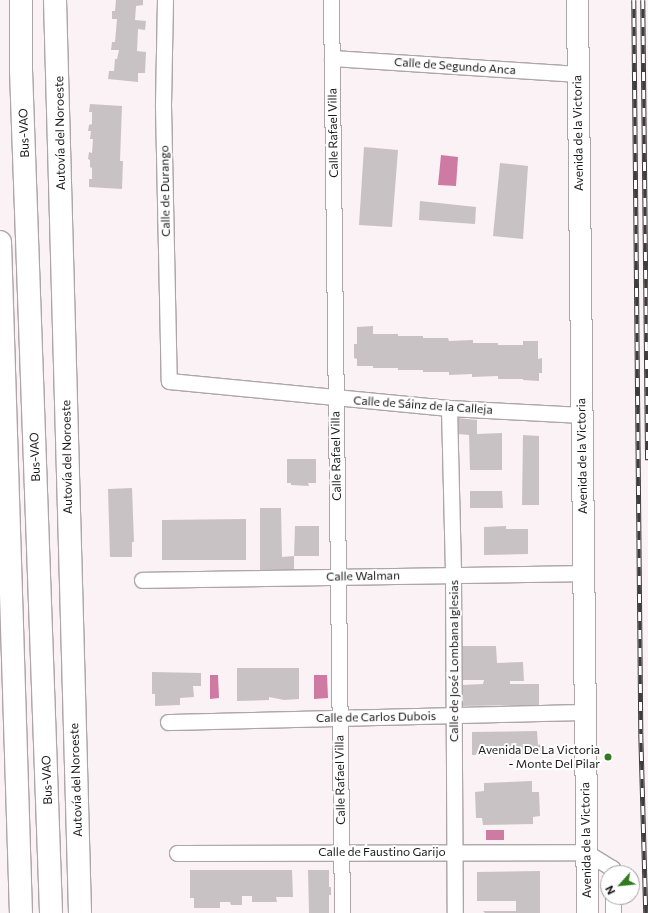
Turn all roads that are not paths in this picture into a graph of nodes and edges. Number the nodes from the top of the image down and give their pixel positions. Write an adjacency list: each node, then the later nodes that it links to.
1 (21, 0): 27 (highway, Bus-VAO)
2 (55, 0): 28 (highway, Autovía del Noroeste)
3 (165, 0): 9 (street, Calle de Durango)
4 (331, 0): 6 (street, Calle Rafael Villa)
5 (577, 0): 7 (street, Avenida de la Victoria)
6 (332, 58): 7 (street, Calle de Segundo Anca); 10 (street, Calle Rafael Villa)
7 (578, 74): 12 (street, Avenida de la Victoria)
8 (0, 242): 26 (highway)
9 (169, 381): 10 (street, Calle de Sáinz de la Calleja)
10 (336, 398): 11 (street, Calle de Sáinz de la Calleja); 15 (street, Calle Rafael Villa)
11 (449, 408): 12 (street, Calle de Sáinz de la Calleja); 14 (street, Calle de José Lombana Iglesias)
12 (582, 415): 13 (street, Avenida de la Victoria)
13 (583, 573): 14 (street, Calle Walman); 17 (street, Avenida de la Victoria)
14 (453, 575): 15 (street, Calle Walman); 18 (street, Calle de José Lombana Iglesias)
15 (338, 577): 16 (street, Calle Walman); 19 (street, Calle Rafael Villa)
16 (142, 580)
17 (585, 712): 18 (street, Calle de Carlos Dubois); 23 (street, Avenida de la Victoria)
18 (454, 715): 19 (street, Calle de Carlos Dubois); 22 (street, Calle de José Lombana Iglesias)
19 (339, 718): 20 (street, Calle de Carlos Dubois); 21 (street, Calle Rafael Villa)
20 (168, 722)
21 (341, 852): 22 (street, Calle de Faustino Garijo); 24 (street, Calle de Faustino Garijo); 29 (street, Calle Rafael Villa)
22 (455, 852): 23 (street, Calle de Faustino Garijo); 30 (street, Calle de José Lombana Iglesias)
23 (586, 852): 25 (street); 31 (street, Avenida de la Victoria)
24 (177, 853)
25 (607, 865)
26 (21, 913)
27 (51, 913)
28 (80, 913)
29 (342, 913)
30 (455, 913)
31 (587, 913)

